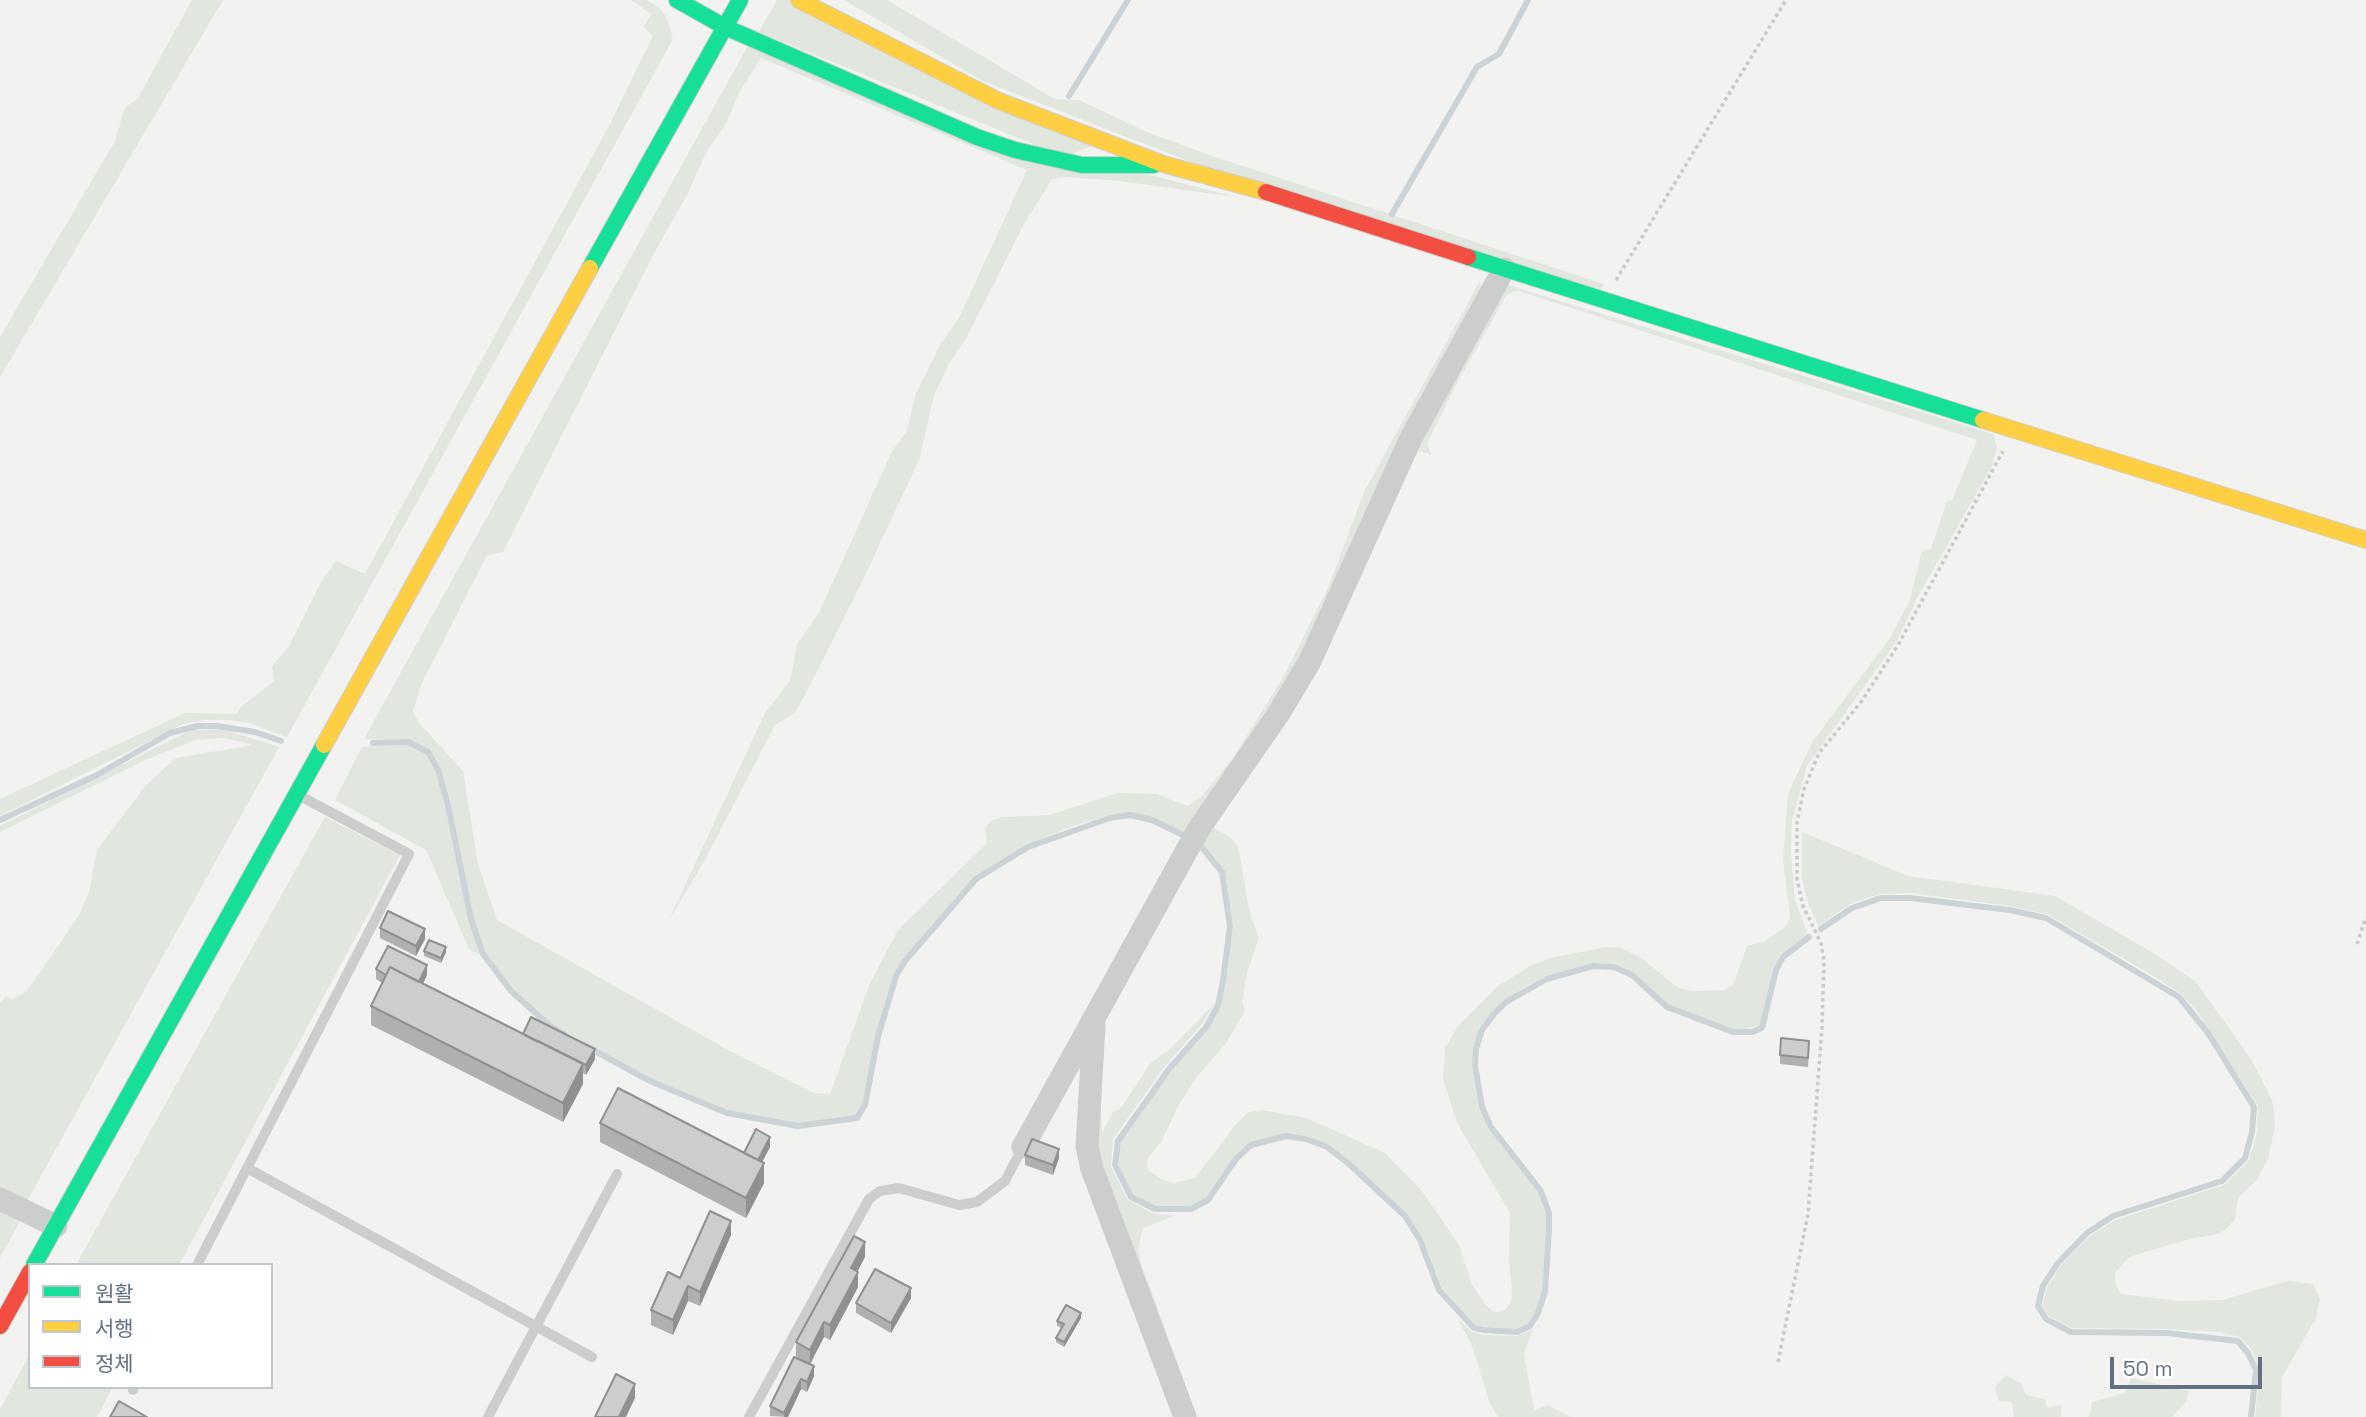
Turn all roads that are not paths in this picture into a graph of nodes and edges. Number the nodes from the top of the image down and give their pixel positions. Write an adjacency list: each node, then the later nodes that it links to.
1 (677, 0): 4 (main road)
2 (740, 0): 4 (main road)
3 (799, 0): 5 (main road)
4 (725, 27): 5 (main road); 8 (main road)
5 (1163, 164): 6 (main road)
6 (1504, 269): 7 (main road); 9 (street)
7 (2366, 540)
8 (296, 794): 11 (lane); 14 (main road)
9 (1094, 1019): 10 (street); 23 (street)
10 (1023, 1147): 22 (lane)
11 (247, 1168): 16 (lane); 19 (lane)
12 (617, 1174): 19 (lane)
13 (0, 1199): 14 (street)
14 (55, 1226): 15 (main road)
15 (35, 1263)
16 (198, 1263)
17 (28, 1276): 18 (main road)
18 (0, 1326)
19 (536, 1326): 20 (lane); 21 (lane)
20 (592, 1357)
21 (488, 1417)
22 (749, 1417)
23 (1185, 1417)

